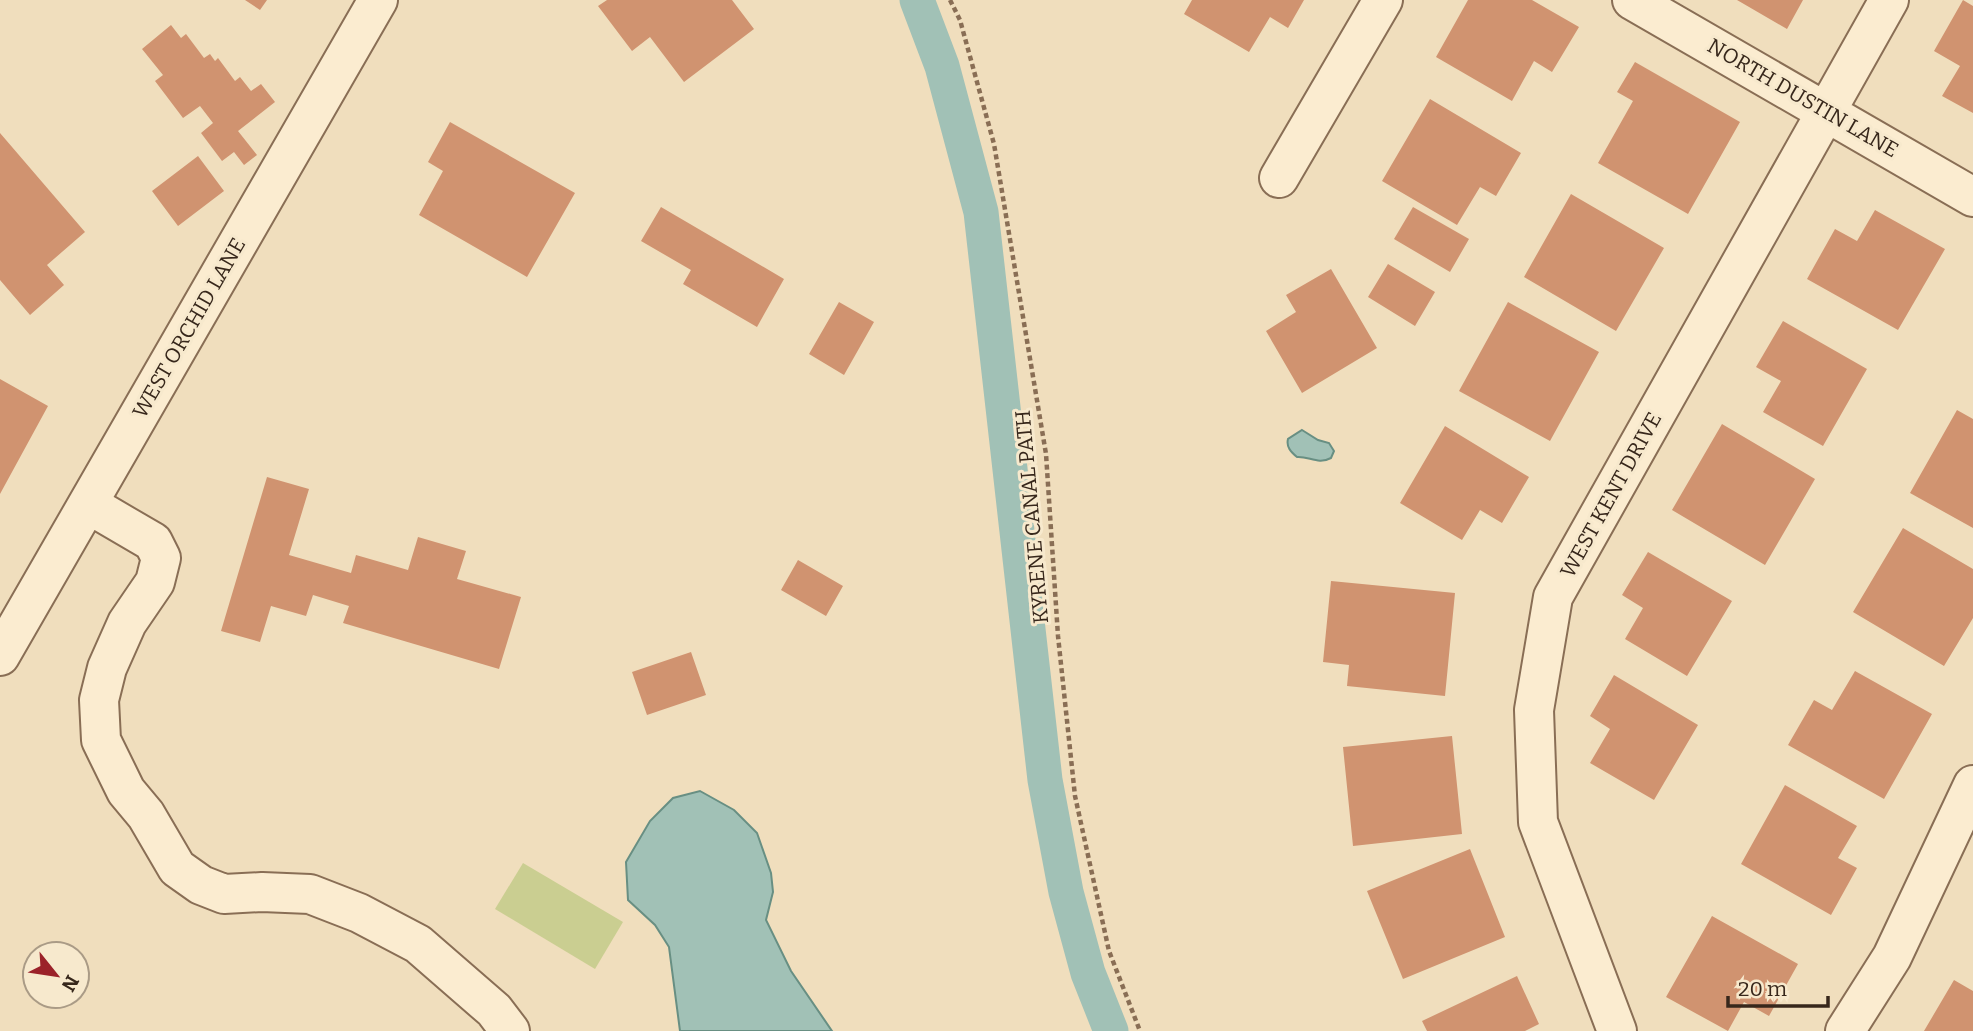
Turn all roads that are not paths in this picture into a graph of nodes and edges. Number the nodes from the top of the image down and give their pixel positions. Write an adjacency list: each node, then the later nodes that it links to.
1 (379, 0): 8 (street, WEST ORCHID LANE)
2 (1383, 0): 6 (street)
3 (1632, 0): 5 (street, NORTH DUSTIN LANE)
4 (1889, 0): 5 (street, WEST KENT DRIVE)
5 (1826, 111): 7 (street, NORTH DUSTIN LANE); 12 (street, WEST KENT DRIVE)
6 (1279, 178)
7 (1973, 197)
8 (88, 504): 9 (street, WEST ORCHID LANE); 11 (street)
9 (0, 656)
10 (1973, 785): 13 (street)
11 (510, 1031)
12 (1617, 1031)
13 (1846, 1031)

